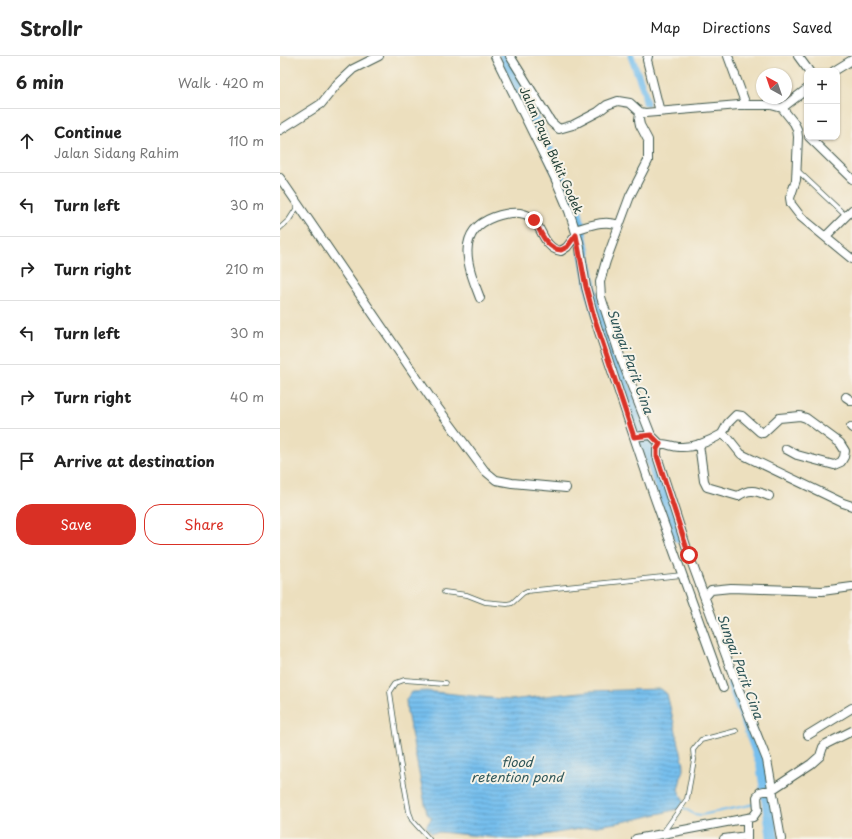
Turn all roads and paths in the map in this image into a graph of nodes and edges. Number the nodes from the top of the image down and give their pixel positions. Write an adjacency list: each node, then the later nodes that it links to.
1 (379, 56): 16 (street)
2 (495, 56): 26 (street, Jalan Paya Bukit Godek)
3 (510, 56): 13 (street)
4 (648, 56): 14 (street)
5 (728, 56): 11 (street)
6 (798, 56): 8 (street)
7 (852, 60): 9 (street)
8 (807, 68)
9 (839, 68)
10 (804, 91): 12 (street)
11 (746, 105): 12 (street); 14 (street)
12 (782, 108): 15 (street)
13 (640, 112): 14 (street); 24 (street)
14 (660, 112)
15 (797, 129): 17 (street); 19 (street)
16 (280, 130)
17 (804, 133)
18 (812, 140): 21 (street)
19 (796, 168): 23 (lane); 27 (street)
20 (280, 178): 22 (street)
21 (852, 179)
22 (298, 206): 25 (lane); 35 (street)
23 (849, 213): 27 (street)
24 (616, 224): 26 (street); 32 (street)
25 (280, 228)
26 (579, 230): 29 (street); 31 (street, Jalan Paya Bukit Godek)
27 (826, 236): 28 (street)
28 (851, 257)
29 (480, 298)
30 (722, 434): 33 (street); 34 (street); 37 (street)
31 (635, 437): 32 (street); 38 (street, Jalan Paya Bukit Godek)
32 (655, 439): 33 (street); 41 (street)
33 (699, 444): 36 (street)
34 (786, 449)
35 (566, 488)
36 (769, 496)
37 (852, 506)
38 (682, 575): 40 (lane); 43 (street, Jalan Paya Bukit Godek)
39 (852, 587): 41 (street)
40 (444, 592)
41 (704, 597): 48 (street)
42 (446, 683): 52 (lane)
43 (723, 688)
44 (852, 708): 47 (street)
45 (736, 731): 50 (lane)
46 (852, 731): 48 (street)
47 (808, 735)
48 (772, 789): 49 (street); 55 (street)
49 (747, 819): 50 (street); 51 (street)
50 (662, 834): 53 (street)
51 (747, 838): 54 (street)
52 (429, 839)
53 (636, 839)
54 (724, 839)
55 (781, 839)

